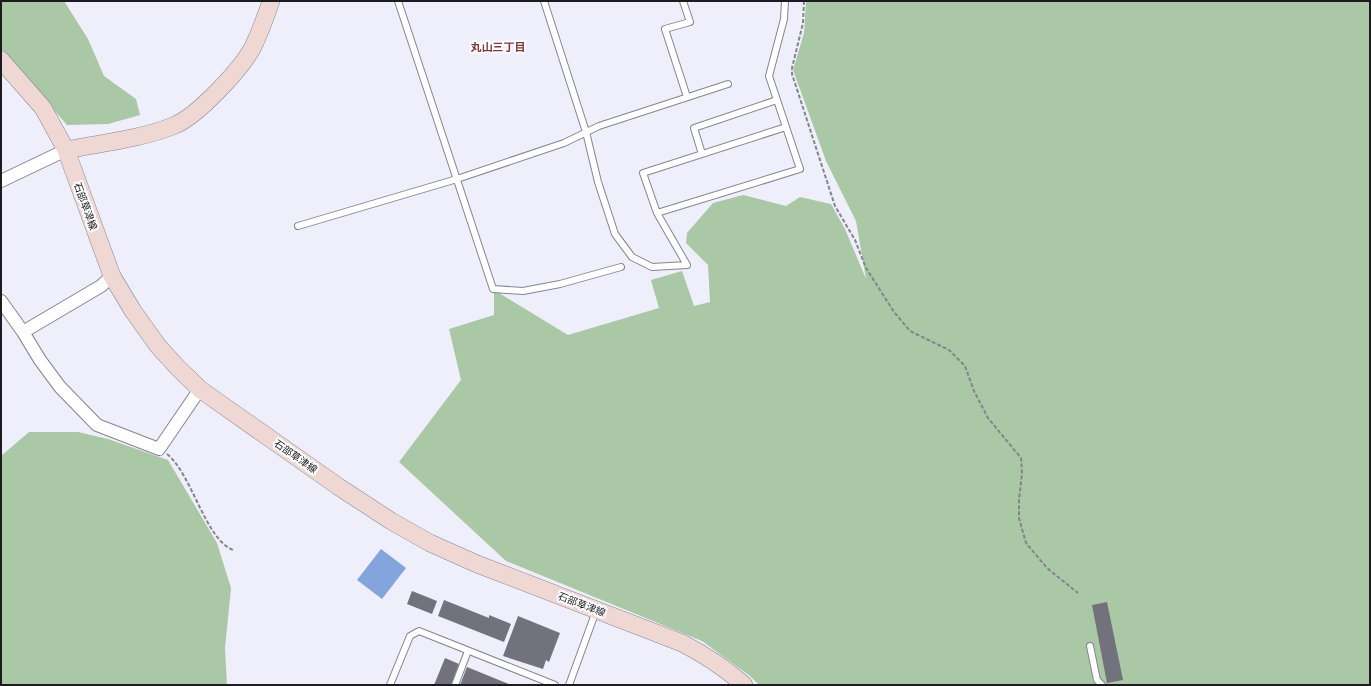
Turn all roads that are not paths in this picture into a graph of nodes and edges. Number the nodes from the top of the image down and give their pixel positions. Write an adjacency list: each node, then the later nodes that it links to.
1 (271, 1): 12 (main road)
2 (398, 1): 14 (lane)
3 (544, 1): 11 (lane)
4 (683, 1): 8 (lane)
5 (785, 1): 9 (lane)
6 (1, 60): 12 (main road, 石部草津線)
7 (728, 84): 8 (lane)
8 (687, 97): 11 (lane)
9 (777, 100): 10 (lane); 13 (lane)
10 (786, 127): 13 (lane); 16 (lane)
11 (586, 132): 14 (lane); 16 (lane)
12 (66, 150): 15 (street); 19 (main road, 石部草津線)
13 (702, 154): 16 (lane)
14 (457, 179): 17 (lane); 18 (lane)
15 (1, 181)
16 (657, 213)
17 (298, 226)
18 (621, 267)
19 (112, 276): 21 (street); 22 (main road, 石部草津線)
20 (1, 301): 21 (street)
21 (23, 332): 22 (street)
22 (200, 389): 23 (main road, 石部草津線)
23 (597, 609): 29 (lane); 30 (main road, 石部草津線)
24 (1090, 646): 31 (lane)
25 (468, 651): 26 (lane); 27 (lane); 28 (lane)
26 (390, 685)
27 (455, 685)
28 (555, 685)
29 (569, 685)
30 (744, 685)
31 (1102, 685)

